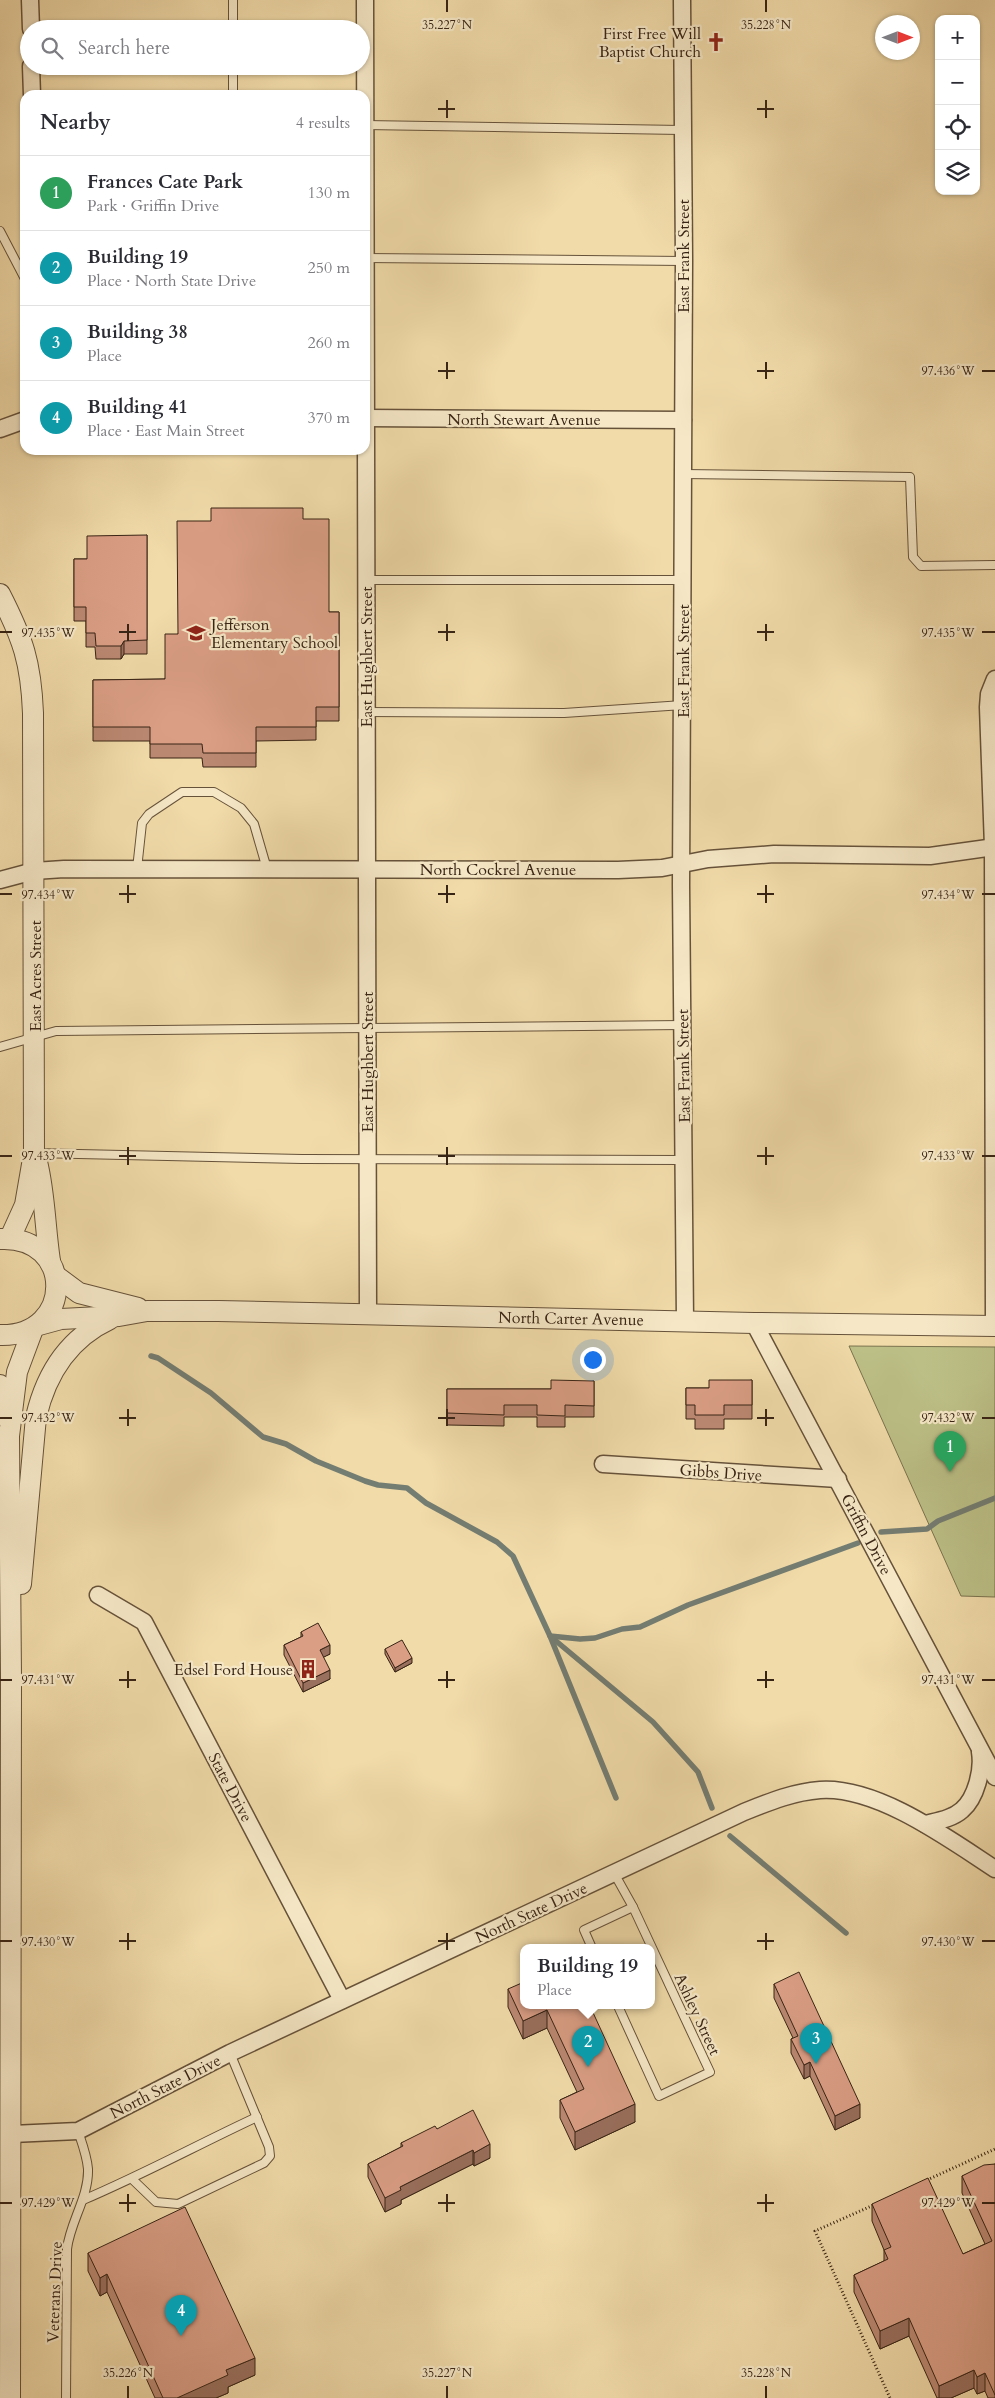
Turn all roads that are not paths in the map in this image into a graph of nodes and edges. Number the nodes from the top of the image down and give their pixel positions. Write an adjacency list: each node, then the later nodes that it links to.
1 (30, 0): 5 (street)
2 (233, 0): 6 (lane)
3 (365, 0): 7 (street, East Hughbert Street)
4 (682, 0): 15 (street, East Frank Street)
5 (31, 20)
6 (233, 20)
7 (365, 20)
8 (31, 75): 11 (street)
9 (233, 75): 12 (lane)
10 (365, 75): 13 (street, East Hughbert Street)
11 (32, 90)
12 (233, 90)
13 (365, 90)
14 (370, 125): 15 (lane)
15 (682, 130): 18 (street, East Frank Street)
16 (0, 231): 19 (lane)
17 (370, 258): 18 (lane)
18 (684, 261): 21 (street, East Frank Street)
19 (20, 269)
20 (370, 418): 21 (street, North Stewart Avenue)
21 (683, 420): 25 (street, East Frank Street)
22 (20, 422): 23 (street)
23 (0, 429)
24 (365, 455): 27 (street, East Hughbert Street)
25 (683, 474): 26 (lane); 28 (street, East Frank Street)
26 (995, 566)
27 (366, 580): 28 (lane); 32 (street, East Hughbert Street)
28 (683, 580): 31 (street, East Frank Street)
29 (0, 594): 38 (street, East Acres Street)
30 (995, 678): 33 (street)
31 (683, 705): 32 (lane); 34 (street, East Frank Street)
32 (366, 712): 36 (street, East Hughbert Street)
33 (994, 847): 34 (street, North Cockrel Avenue); 44 (street)
34 (681, 864): 36 (street, North Cockrel Avenue); 40 (street, East Frank Street)
35 (137, 868): 37 (street, North Cockrel Avenue); 37 (lane); 38 (street, North Cockrel Avenue)
36 (366, 868): 37 (street, North Cockrel Avenue); 41 (street, East Hughbert Street)
37 (267, 869)
38 (34, 872): 39 (street, North Cockrel Avenue); 42 (street, East Acres Street)
39 (0, 880)
40 (683, 1025): 41 (lane); 47 (street, East Frank Street)
41 (367, 1028): 42 (lane); 46 (street, East Hughbert Street)
42 (34, 1037): 43 (lane); 45 (street, East Acres Street)
43 (0, 1047)
44 (994, 1083): 55 (street)
45 (34, 1153): 46 (lane); 48 (street, East Acres Street); 49 (street, East Acres Street)
46 (368, 1159): 47 (lane); 51 (street, East Hughbert Street)
47 (684, 1160): 53 (street, East Frank Street)
48 (5, 1238): 49 (street, North Carter Avenue)
49 (53, 1269): 50 (street, North Carter Avenue); 56 (street, East Acres Street)
50 (147, 1311): 51 (street, North Carter Avenue); 52 (street, North Carter Avenue)
51 (368, 1314): 53 (street, North Carter Avenue)
52 (119, 1316): 56 (street, North Carter Avenue); 63 (street)
53 (685, 1321): 54 (street, North Carter Avenue)
54 (754, 1323): 55 (street, North Carter Avenue); 61 (street, Griffin Drive)
55 (994, 1326)
56 (36, 1327): 57 (street, North Carter Avenue); 59 (street, East Acres Street)
57 (0, 1335)
58 (0, 1385): 59 (street)
59 (9, 1436): 63 (street)
60 (603, 1464): 61 (street, Gibbs Drive)
61 (838, 1479): 64 (street, Griffin Drive)
62 (98, 1595): 74 (street, State Drive)
63 (12, 1678): 65 (street)
64 (979, 1745): 66 (street, Griffin Drive); 67 (street, Griffin Drive)
65 (6, 1775): 79 (street)
66 (995, 1777)
67 (925, 1824): 68 (street, North State Drive); 69 (street, North State Drive)
68 (995, 1869)
69 (614, 1873): 70 (lane, Ashley Street); 74 (street, North State Drive)
70 (633, 1907): 71 (lane); 72 (lane, Ashley Street)
71 (590, 1944)
72 (650, 1944)
73 (655, 1954): 75 (lane, Ashley Street)
74 (342, 2000): 76 (street, North State Drive)
75 (619, 2009)
76 (230, 2053): 77 (lane); 78 (street, North State Drive)
77 (257, 2117): 81 (lane); 81 (lane)
78 (78, 2130): 79 (street, North State Drive); 82 (lane, Veterans Drive)
79 (12, 2134): 80 (street)
80 (6, 2166): 83 (street)
81 (132, 2180): 82 (lane)
82 (83, 2200): 84 (lane, Veterans Drive)
83 (10, 2398)
84 (66, 2398)

